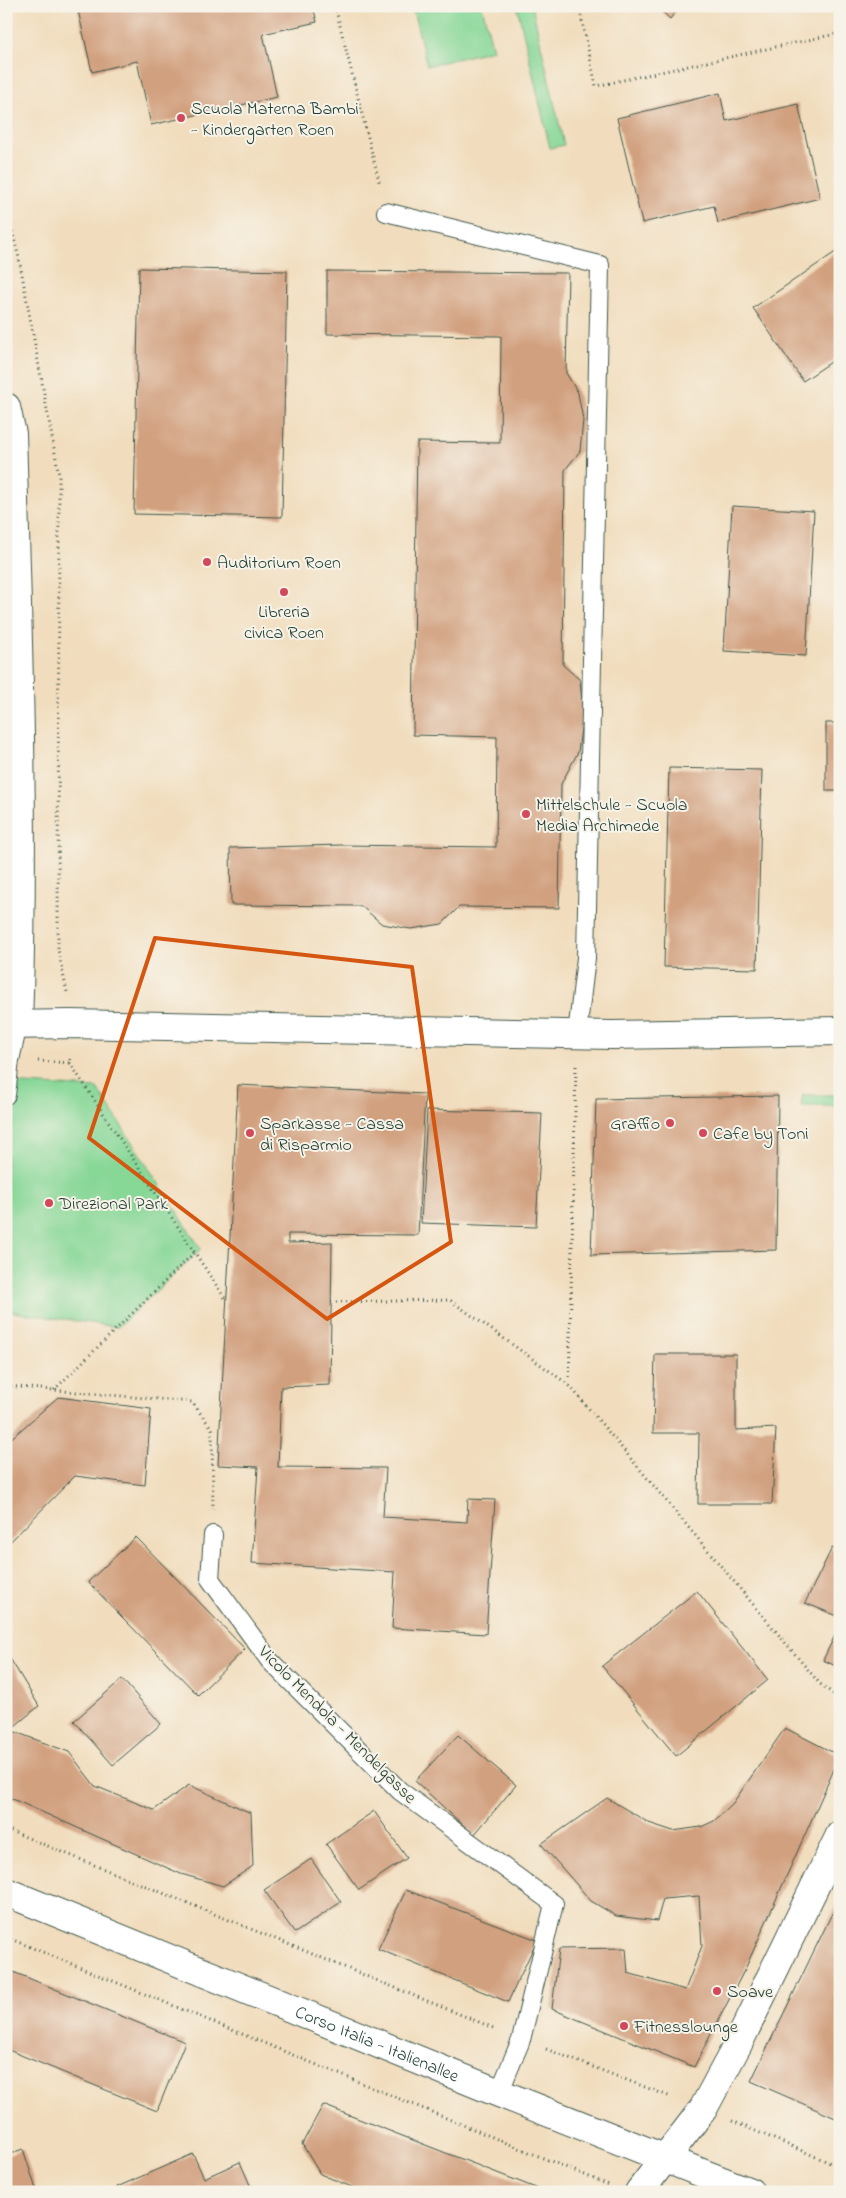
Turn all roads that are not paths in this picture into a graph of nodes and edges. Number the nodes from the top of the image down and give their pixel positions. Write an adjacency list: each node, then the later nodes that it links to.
1 (386, 212): 5 (lane)
2 (6, 407): 3 (street)
3 (12, 1025): 5 (street); 6 (lane)
4 (840, 1031): 5 (street)
5 (577, 1034)
6 (6, 1095)
7 (213, 1534): 10 (lane, Vicolo Mendola - Mendelgasse)
8 (840, 1835): 11 (street)
9 (6, 1892): 10 (street, Corso Italia - Italienallee)
10 (499, 2093): 11 (street, Corso Italia - Italienallee)
11 (664, 2159): 12 (street); 13 (street, Corso Italia - Italienallee)
12 (627, 2190)
13 (750, 2192)

